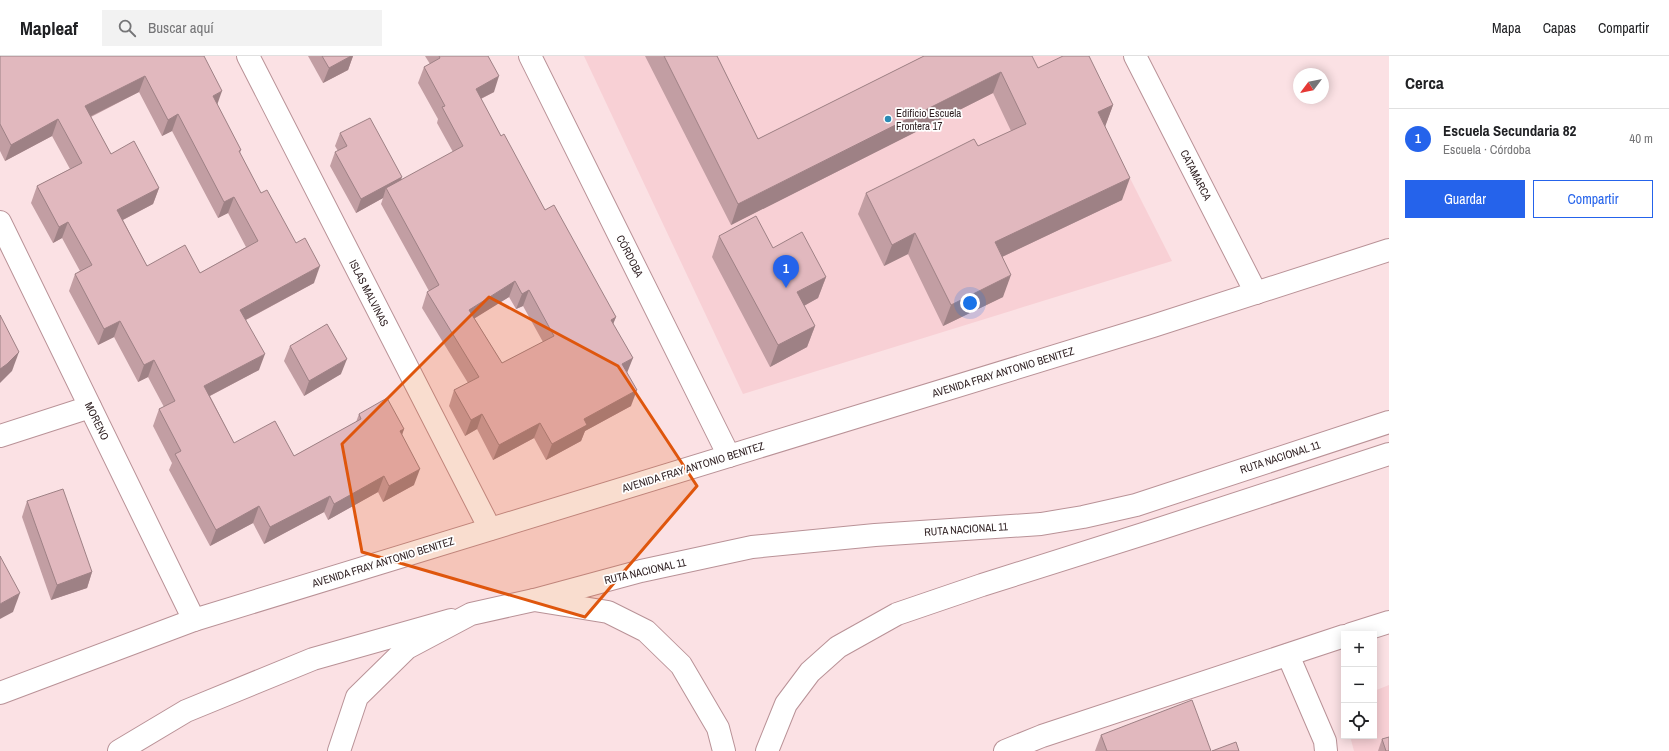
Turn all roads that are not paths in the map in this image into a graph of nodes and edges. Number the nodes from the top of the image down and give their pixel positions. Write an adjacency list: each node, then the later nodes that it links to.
1 (248, 56): 12 (main road, ISLAS MALVINAS)
2 (530, 56): 11 (main road, CÓRDOBA)
3 (1139, 57): 6 (main road, CATAMARCA)
4 (0, 222): 7 (main road, MORENO)
5 (1389, 250): 6 (main road, AVENIDA FRAY ANTONIO BENITEZ)
6 (1256, 293): 11 (main road, AVENIDA FRAY ANTONIO BENITEZ)
7 (90, 407): 9 (main road); 15 (main road, MORENO)
8 (1389, 422): 13 (main road, RUTA NACIONAL 11)
9 (0, 436)
10 (1389, 454): 25 (main road)
11 (729, 456): 12 (main road, AVENIDA FRAY ANTONIO BENITEZ)
12 (490, 529): 15 (main road, AVENIDA FRAY ANTONIO BENITEZ)
13 (534, 600): 14 (main road, RUTA NACIONAL 11); 24 (main road, RUTA NACIONAL 11)
14 (471, 614): 22 (main road); 23 (main road, RUTA NACIONAL 11)
15 (194, 620): 20 (main road, AVENIDA FRAY ANTONIO BENITEZ)
16 (1389, 622): 17 (main road)
17 (1361, 631)
18 (1341, 637): 19 (main road)
19 (1288, 655): 21 (main road); 27 (main road)
20 (0, 693)
21 (1044, 743): 26 (main road)
22 (119, 751)
23 (339, 751)
24 (724, 751)
25 (767, 751)
26 (1005, 751)
27 (1326, 751)

